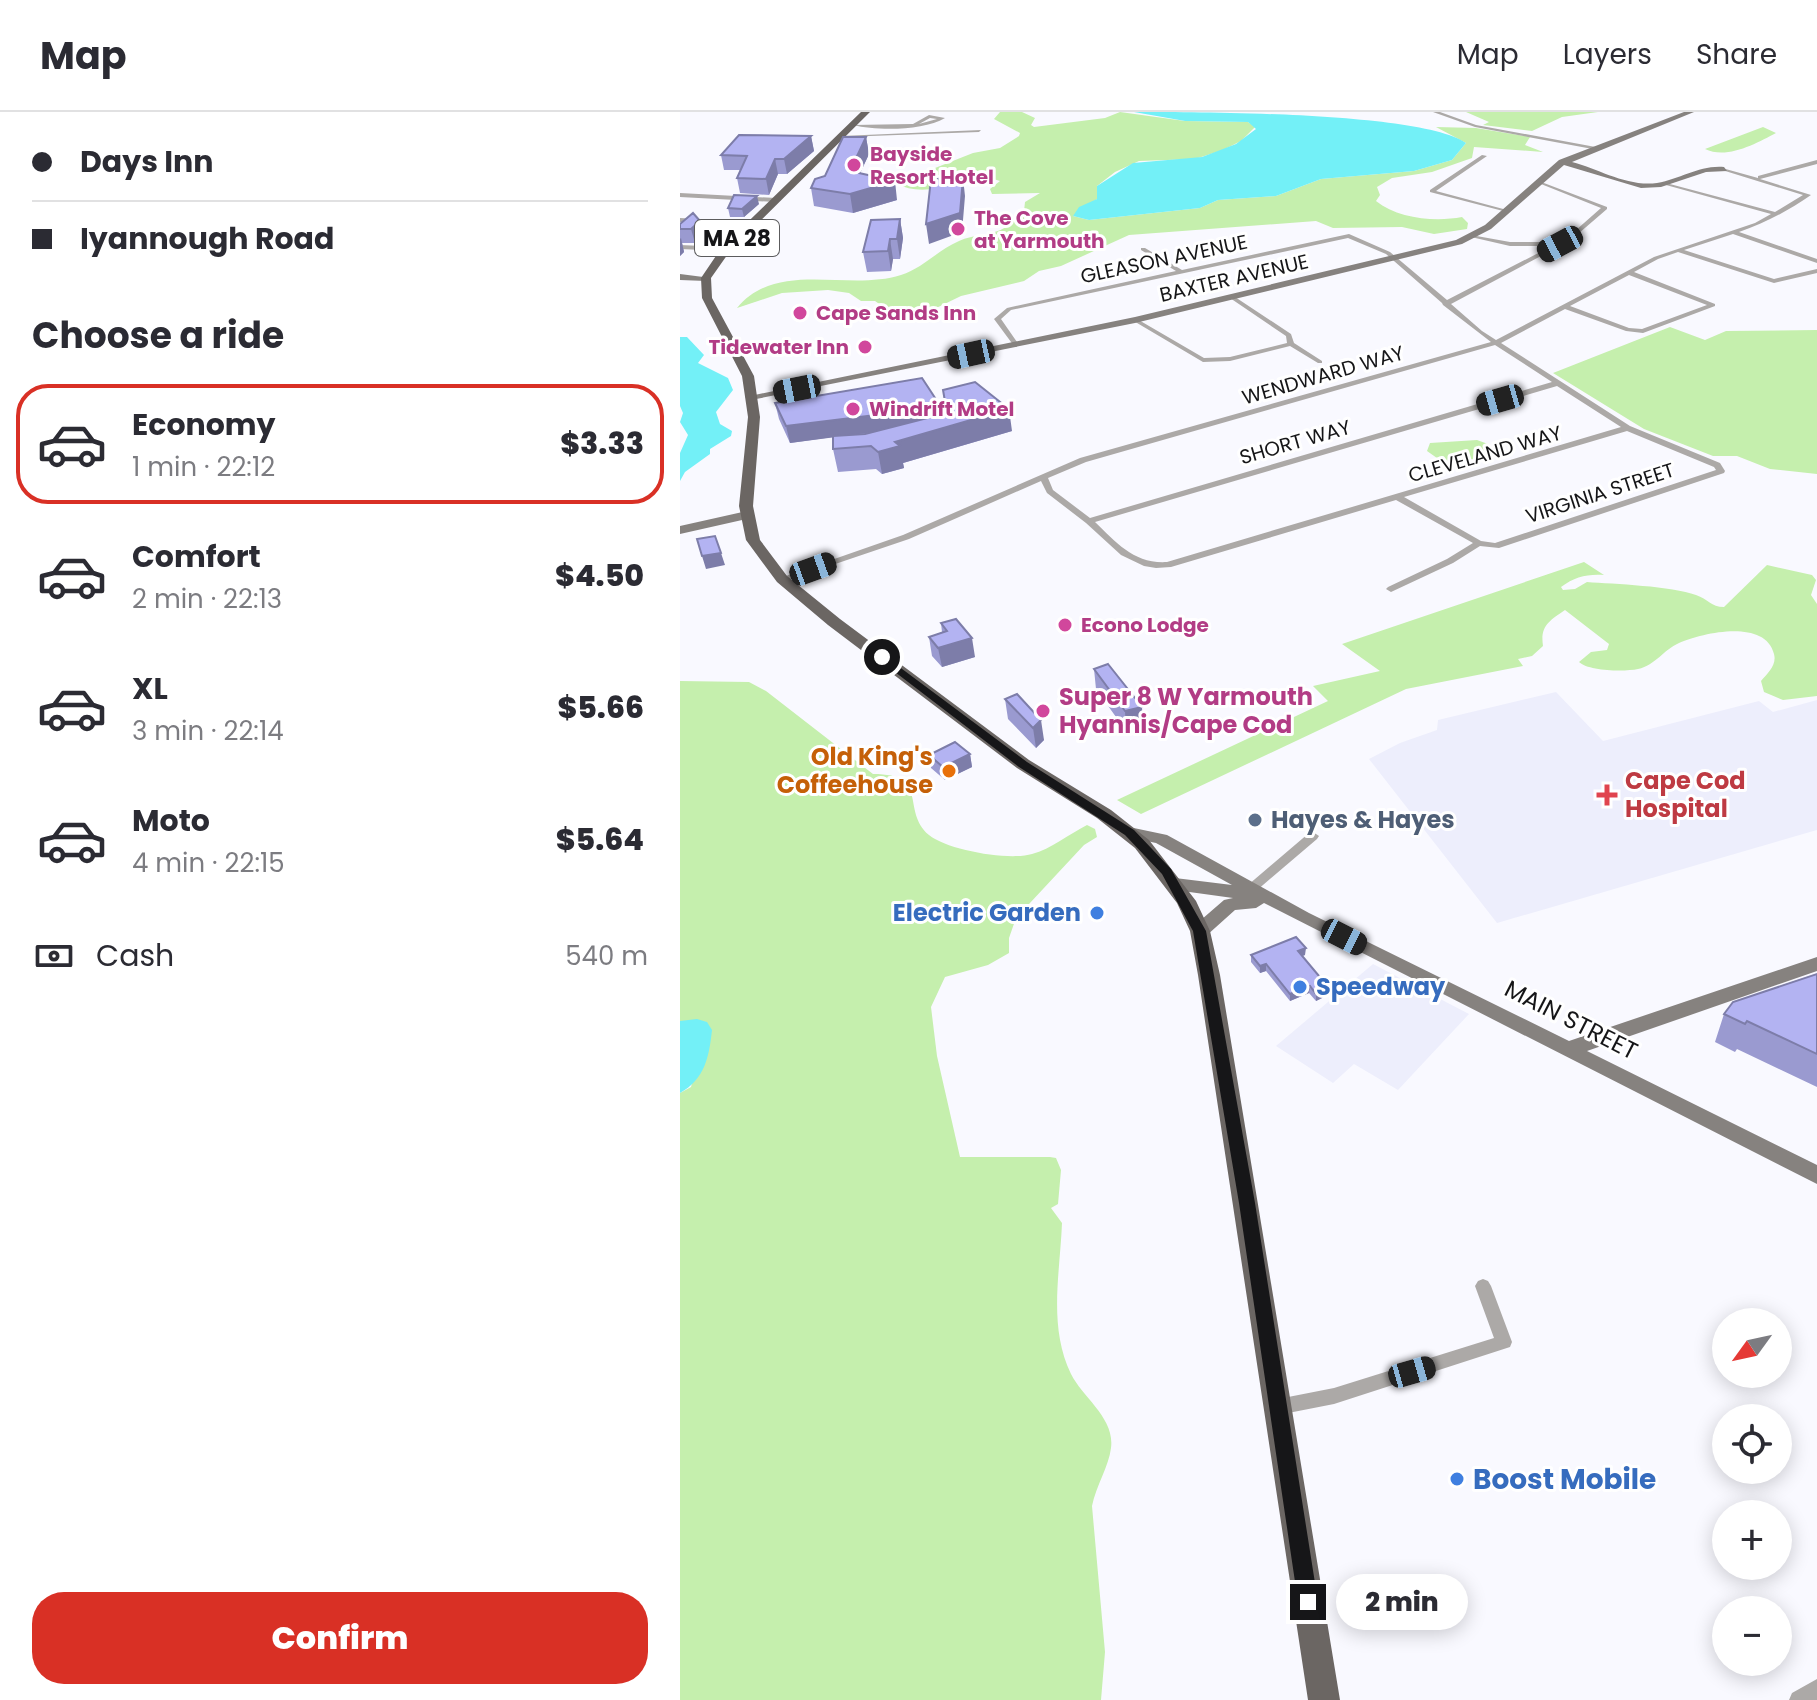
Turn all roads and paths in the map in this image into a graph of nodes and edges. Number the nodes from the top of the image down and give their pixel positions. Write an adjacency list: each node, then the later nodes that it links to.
1 (866, 112): 5 (main road, MA 28)
2 (1435, 112): 8 (street)
3 (1690, 112): 8 (street, BAXTER AVENUE)
4 (915, 124): 4 (street); 5 (street)
5 (855, 125): 7 (main road, MA 28)
6 (979, 131): 7 (street)
7 (843, 136): 17 (main road, MA 28)
8 (1598, 148): 10 (street, BAXTER AVENUE)
9 (1484, 156): 18 (street)
10 (1562, 162): 14 (street, BAXTER AVENUE); 15 (street)
11 (1817, 162): 13 (street)
12 (1724, 169): 13 (street); 15 (street)
13 (1757, 177): 19 (street, WENDWARD WAY)
14 (1538, 181): 18 (street, BAXTER AVENUE); 25 (street)
15 (1668, 184): 19 (street)
16 (680, 195): 17 (street)
17 (776, 200): 21 (main road, MA 28)
18 (1505, 211): 24 (street, BAXTER AVENUE)
19 (1777, 214): 22 (street, WENDWARD WAY)
20 (680, 220): 21 (street)
21 (752, 224): 27 (main road, MA 28)
22 (1733, 232): 29 (street, WENDWARD WAY); 31 (street)
23 (1335, 236): 30 (street, CLEVELAND WAY); 32 (street, GLEASON AVENUE)
24 (1473, 236): 25 (street); 30 (street, BAXTER AVENUE)
25 (1560, 244): 38 (street)
26 (680, 247): 27 (street)
27 (726, 249): 36 (main road, MA 28)
28 (1143, 249): 32 (street)
29 (1677, 250): 33 (street); 34 (street, WENDWARD WAY)
30 (1394, 259): 37 (street, BAXTER AVENUE); 38 (street, CLEVELAND WAY)
31 (1817, 261)
32 (1180, 271): 43 (street, GLEASON AVENUE)
33 (1817, 271)
34 (1628, 272): 39 (street, WENDWARD WAY); 39 (street)
35 (680, 277): 36 (street)
36 (706, 278): 46 (main road, MAIN STREET / MA 28)
37 (1232, 297): 40 (street, BAXTER AVENUE); 42 (street)
38 (1445, 304): 41 (street, CLEVELAND WAY)
39 (1566, 307): 41 (street, WENDWARD WAY)
40 (1135, 320): 42 (street); 43 (street, BAXTER AVENUE)
41 (1495, 343): 45 (street, CLEVELAND WAY); 48 (street, WENDWARD WAY)
42 (1291, 344): 44 (street)
43 (1016, 345): 46 (street, BAXTER AVENUE)
44 (1320, 362)
45 (1558, 383): 47 (street, CLEVELAND WAY); 53 (street, SHORT WAY)
46 (751, 397): 52 (main road, MAIN STREET / MA 28)
47 (1627, 428): 51 (street, CLEVELAND WAY); 55 (street, VIRGINIA STREET)
48 (1043, 476): 49 (street, WENDWARD WAY); 50 (street)
49 (1018, 487): 50 (street); 56 (street, WENDWARD WAY)
50 (1050, 491): 53 (street)
51 (1397, 497): 53 (street, CLEVELAND WAY); 55 (street)
52 (747, 515): 54 (street); 56 (main road, MAIN STREET / MA 28)
53 (1089, 521)
54 (680, 530)
55 (1479, 543): 57 (street)
56 (782, 579): 58 (main road, MAIN STREET / MA 28)
57 (1391, 589)
58 (1129, 832): 60 (main road, MAIN STREET / MA 28); 61 (street, MAIN STREET)
59 (1313, 836): 61 (street)
60 (1175, 884): 61 (street, MAIN STREET); 62 (main road, MA 28)
61 (1256, 895): 62 (street); 64 (street, MAIN STREET)
62 (1200, 931): 67 (main road, MA 28)
63 (1817, 964): 64 (street)
64 (1569, 1049): 65 (street, MAIN STREET)
65 (1817, 1175)
66 (1483, 1286): 67 (street)
67 (1278, 1407): 69 (main road, MA 28)
68 (1817, 1689): 70 (street)
69 (1324, 1700)
70 (1799, 1700)

